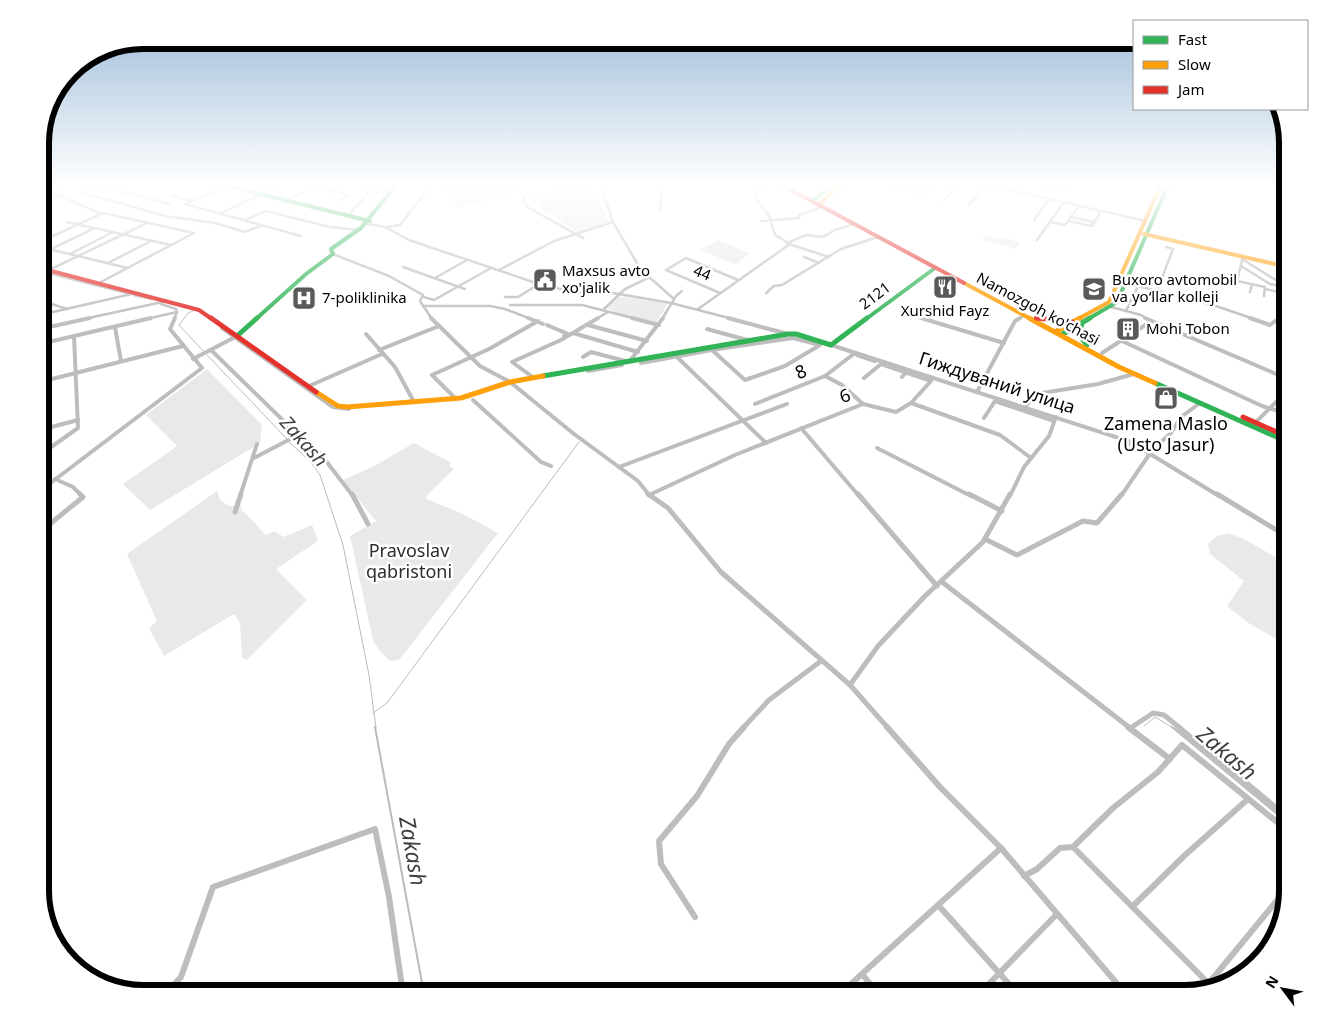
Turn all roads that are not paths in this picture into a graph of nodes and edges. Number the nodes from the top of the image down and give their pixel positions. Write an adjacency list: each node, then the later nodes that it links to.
1 (85, 233): 25 (street)
2 (111, 233): 26 (street)
3 (120, 233): 14 (street)
4 (194, 233): 23 (street)
5 (291, 233): 17 (street)
6 (355, 233): 27 (main road)
7 (397, 233): 32 (street)
8 (620, 233): 44 (street)
9 (774, 233): 22 (street)
10 (829, 233): 22 (street)
11 (871, 233): 18 (main road, Namozgoh ko'chasi)
12 (875, 233): 81 (main road, Namozgoh ko'chasi)
13 (1042, 233): 20 (street)
14 (123, 234): 21 (street); 28 (street)
15 (576, 234): 19 (street); 42 (street)
16 (1143, 234): 31 (main road); 48 (main road); 83 (main road)
17 (301, 236)
18 (878, 237): 30 (street); 40 (main road, Namozgoh ko'chasi)
19 (584, 238)
20 (1037, 240)
21 (152, 241): 23 (street); 33 (street)
22 (789, 244): 30 (street); 45 (street)
23 (171, 245): 38 (street)
24 (1166, 247): 57 (street)
25 (51, 249): 26 (street)
26 (70, 254): 28 (street)
27 (332, 254): 65 (street); 98 (main road)
28 (79, 256): 33 (street); 41 (street)
29 (804, 257): 34 (street)
30 (829, 257): 34 (street)
31 (1242, 258): 35 (main road); 36 (street); 46 (street)
32 (467, 260): 39 (street); 43 (street)
33 (108, 263): 38 (street)
34 (819, 263): 62 (street)
35 (1279, 265)
36 (1241, 266): 50 (street); 52 (street)
37 (403, 267): 43 (street)
38 (128, 268): 47 (street)
39 (490, 268): 42 (street); 53 (street)
40 (935, 268): 79 (main road, Namozgoh ko'chasi); 105 (main road, 2121)
41 (49, 270): 47 (main road)
42 (499, 270): 49 (street)
43 (435, 278): 53 (street)
44 (648, 278): 63 (street); 67 (street)
45 (738, 280): 61 (street); 61 (street, 44)
46 (1279, 280)
47 (99, 283): 60 (main road)
48 (1125, 283): 51 (street); 72 (main road)
49 (539, 284): 63 (street); 66 (street)
50 (1250, 284): 55 (street); 58 (street)
51 (1138, 286): 57 (street); 76 (street)
52 (1279, 286)
53 (458, 287): 54 (street); 65 (street)
54 (466, 289)
55 (1265, 289): 59 (street); 64 (street)
56 (682, 291): 67 (street)
57 (1157, 291): 82 (street)
58 (1248, 292)
59 (1279, 292)
60 (138, 293): 69 (main road); 73 (street)
61 (720, 293): 74 (street)
62 (766, 293)
63 (619, 294): 67 (street); 75 (street)
64 (1264, 296)
65 (424, 297): 71 (street)
66 (505, 297)
67 (674, 300): 74 (street); 88 (street)
68 (49, 303): 73 (street)
69 (164, 303): 77 (street); 90 (street); 98 (main road)
70 (510, 305): 75 (street)
71 (423, 306): 84 (street); 89 (street)
72 (1111, 307): 76 (street); 86 (main road)
73 (68, 309): 78 (street)
74 (698, 310): 96 (street)
75 (606, 311): 87 (street); 88 (street)
76 (1126, 311): 85 (street)
77 (178, 312): 91 (street); 107 (street)
78 (49, 313)
79 (1024, 316): 94 (main road, Namozgoh ko'chasi); 104 (street)
80 (917, 317): 104 (street)
81 (1036, 318): 83 (main road); 94 (main road, Namozgoh ko'chasi)
82 (1279, 319)
83 (1075, 321): 94 (main road)
84 (538, 322): 99 (street); 118 (street)
85 (1150, 322): 102 (street); 125 (street)
86 (1082, 323): 94 (main road); 106 (main road)
87 (588, 325): 93 (street); 101 (street)
88 (659, 325): 101 (street)
89 (439, 326): 109 (street); 118 (street)
90 (49, 327)
91 (115, 327): 97 (street); 119 (street)
92 (707, 329): 100 (street)
93 (573, 333): 99 (street); 111 (street)
94 (1060, 333): 106 (main road, Namozgoh ko'chasi); 124 (main road, Namozgoh ko'chasi)
95 (366, 334): 109 (street)
96 (788, 334): 100 (main road); 105 (main road)
97 (74, 336): 103 (street); 123 (street)
98 (234, 337): 110 (street); 132 (main road)
99 (559, 339): 128 (street)
100 (747, 340): 108 (main road)
101 (647, 341): 111 (street)
102 (1122, 341): 114 (street); 144 (street)
103 (49, 342)
104 (1004, 343): 133 (street)
105 (825, 344): 108 (street, Гиждуваний улица); 108 (street); 113 (street, Гиждуваний улица)
106 (1087, 345): 114 (main road, Namozgoh ko'chasi)
107 (183, 346): 117 (street); 119 (street)
108 (711, 349): 116 (street, Гиждуваний улица); 120 (main road)
109 (379, 350): 112 (street)
110 (210, 352): 117 (street); 154 (street)
111 (638, 352): 120 (street)
112 (382, 354): 132 (street); 137 (street)
113 (854, 354): 122 (street, Гиждуваний улица); 126 (street, 8)
114 (1102, 354): 150 (main road, Namozgoh ko'chasi)
115 (582, 357): 120 (street)
116 (677, 357): 121 (street, Гиждуваний улица); 149 (street)
117 (195, 358): 165 (street)
118 (470, 358): 131 (street); 135 (street)
119 (121, 361): 123 (street)
120 (629, 362): 128 (main road)
121 (641, 363)
122 (907, 371): 127 (street); 129 (street); 133 (street, Гиждуваний улица); 138 (street, 6)
123 (77, 372): 130 (street); 148 (street)
124 (1134, 374): 139 (main road, Namozgoh ko'chasi); 143 (street)
125 (1279, 375)
126 (825, 376): 140 (street, 8); 142 (street)
127 (902, 377)
128 (534, 378): 131 (main road)
129 (864, 378)
130 (49, 380)
131 (512, 384): 135 (main road); 164 (street)
132 (309, 386): 137 (main road)
133 (977, 392): 143 (street, Гиждуваний улица)
134 (1279, 398): 144 (street)
135 (456, 399): 137 (main road)
136 (473, 400): 163 (street)
137 (414, 402)
138 (911, 402): 142 (street, 6); 162 (street)
139 (1200, 403): 155 (main road, Namozgoh ko'chasi); 160 (street)
140 (755, 404)
141 (788, 404): 149 (street)
142 (863, 404): 152 (street, 6)
143 (1025, 407): 147 (street, Гиждуваний улица)
144 (1270, 407): 145 (street); 150 (street)
145 (1279, 410)
146 (984, 418): 147 (street)
147 (1055, 419): 160 (street, Гиждуваний улица); 162 (street)
148 (78, 420): 151 (street); 159 (street)
149 (742, 420): 156 (street); 164 (street)
150 (1256, 422): 153 (main road, Namozgoh ko'chasi)
151 (49, 428)
152 (801, 428): 156 (street, 6); 174 (street)
153 (1279, 433)
154 (298, 435): 161 (street); 170 (street)
155 (1279, 438)
156 (766, 442): 167 (street, 6)
157 (257, 444): 161 (street)
158 (877, 448): 168 (street)
159 (49, 449)
160 (1154, 450): 172 (street)
161 (254, 458): 169 (street)
162 (1031, 458): 168 (street)
163 (550, 466)
164 (619, 467): 167 (street)
165 (55, 479): 166 (street); 171 (street)
166 (49, 484)
167 (649, 495): 175 (street)
168 (1002, 511): 172 (street)
169 (235, 512)
170 (368, 524)
171 (49, 525)
172 (985, 538): 173 (street)
173 (942, 582): 174 (street); 177 (street)
174 (937, 586): 176 (street)
175 (821, 661): 176 (street); 189 (street)
176 (850, 684): 183 (street)
177 (1132, 727): 178 (street); 180 (street)
178 (1170, 759): 179 (street); 182 (street)
179 (1248, 799): 181 (street); 187 (street)
180 (1279, 811)
181 (1279, 824)
182 (1072, 847): 184 (street); 187 (street)
183 (1001, 848): 184 (street); 186 (street)
184 (1024, 876): 188 (street)
185 (1278, 899): 192 (street)
186 (939, 906): 190 (street); 191 (street)
187 (1132, 906): 193 (street)
188 (1058, 914): 190 (street); 200 (street)
189 (695, 917)
190 (998, 973): 198 (street); 199 (street)
191 (863, 975): 196 (street); 197 (street)
192 (1216, 980)
193 (1207, 982)
194 (173, 985): 195 (street)
195 (402, 985)
196 (851, 985)
197 (871, 985)
198 (987, 985)
199 (1009, 985)
200 (1118, 985)

